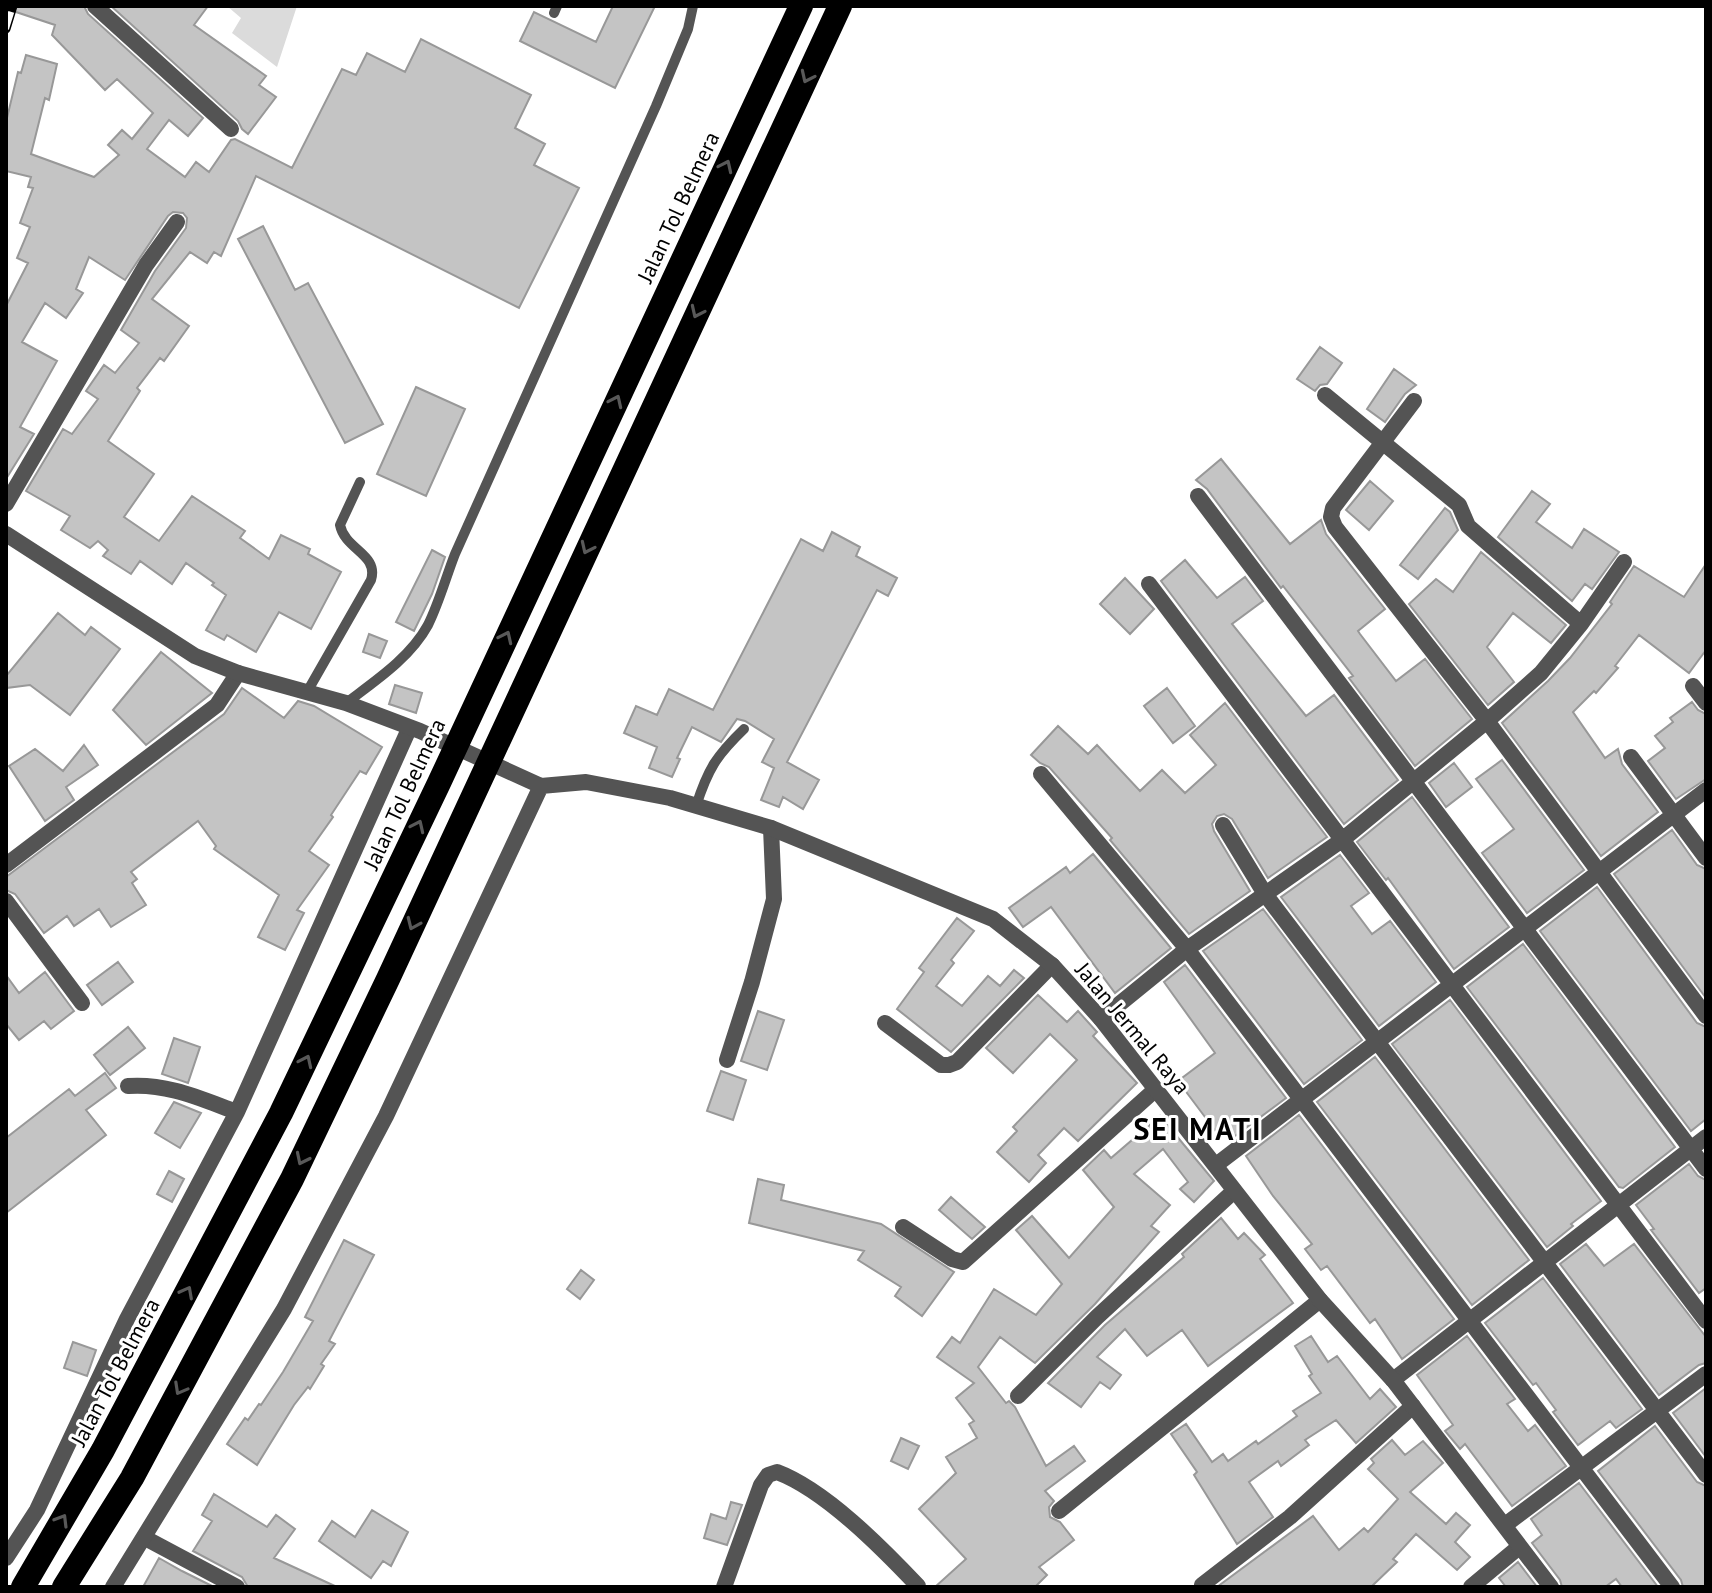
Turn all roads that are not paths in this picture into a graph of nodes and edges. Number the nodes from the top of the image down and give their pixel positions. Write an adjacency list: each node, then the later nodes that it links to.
1 (95, 6): 5 (street)
2 (693, 6): 20 (lane)
3 (801, 6): 78 (highway, Jalan Tol Belmera, one-way to 3)
4 (840, 6): 79 (highway, one-way to 79)
5 (231, 129)
6 (177, 222): 12 (street)
7 (1325, 395): 9 (street)
8 (1414, 401): 9 (street)
9 (1384, 442): 16 (street); 22 (street)
10 (360, 482): 19 (lane)
11 (1198, 496): 27 (street)
12 (6, 504)
13 (6, 534): 17 (street)
14 (1624, 562): 16 (street)
15 (1149, 584): 34 (street)
16 (1581, 624): 22 (street)
17 (238, 673): 19 (street); 36 (street)
18 (1693, 686): 21 (street)
19 (307, 692): 20 (street)
20 (346, 703): 24 (street)
21 (1706, 703)
22 (1487, 721): 27 (street); 37 (street)
23 (744, 729): 30 (lane)
24 (414, 730): 28 (street); 53 (street)
25 (1631, 757): 31 (street)
26 (1041, 774): 41 (street)
27 (1414, 782): 34 (street); 40 (street)
28 (541, 786): 30 (street, Jalan Jermal Raya); 74 (street)
29 (1706, 790): 31 (street)
30 (696, 806): 33 (street, Jalan Jermal Raya)
31 (1674, 815): 35 (street); 37 (street)
32 (1223, 825): 38 (street)
33 (771, 828): 42 (street, Jalan Jermal Raya); 49 (street)
34 (1342, 840): 38 (street); 43 (street)
35 (1706, 858)
36 (6, 865)
37 (1599, 872): 40 (street); 45 (street)
38 (1265, 894): 41 (street); 48 (street)
39 (6, 901): 44 (street)
40 (1525, 929): 43 (street); 55 (street)
41 (1187, 949): 46 (street); 52 (street)
42 (1052, 965): 46 (street, Jalan Jermal Raya); 47 (street)
43 (1451, 985): 48 (street); 59 (street)
44 (82, 1003)
45 (1706, 1016)
46 (1101, 1019): 51 (street, Jalan Jermal Raya)
47 (885, 1023)
48 (1377, 1041): 52 (street); 61 (street)
49 (727, 1060)
50 (128, 1086): 53 (street)
51 (1156, 1089): 56 (street, Jalan Jermal Raya); 60 (street)
52 (1301, 1100): 56 (street); 63 (street)
53 (237, 1112): 76 (street)
54 (1706, 1137): 55 (street)
55 (1691, 1149): 57 (street); 59 (street)
56 (1216, 1165): 58 (street, Jalan Jermal Raya)
57 (1706, 1169)
58 (1234, 1191): 62 (street, Jalan Jermal Raya); 67 (street)
59 (1617, 1205): 61 (street); 64 (street)
60 (903, 1227)
61 (1544, 1262): 63 (street); 69 (street)
62 (1320, 1300): 66 (street, Jalan Jermal Raya); 72 (street)
63 (1469, 1320): 66 (street); 70 (street)
64 (1706, 1321)
65 (1706, 1374): 69 (street)
66 (1393, 1380): 68 (street, Jalan Jermal Raya)
67 (1018, 1396)
68 (1413, 1406): 73 (street, Jalan Jermal Raya); 83 (street)
69 (1657, 1410): 70 (street); 71 (street)
70 (1581, 1467): 73 (street); 86 (street)
71 (1706, 1475)
72 (1059, 1511)
73 (1505, 1525): 75 (street, Jalan Jermal Raya)
74 (145, 1538): 80 (street); 81 (street)
75 (1519, 1547): 84 (street); 85 (street, Jalan Jermal Raya)
76 (6, 1558)
77 (918, 1586): 82 (street)
78 (23, 1587)
79 (64, 1587)
80 (113, 1587)
81 (237, 1587)
82 (724, 1587)
83 (1203, 1587)
84 (1471, 1587)
85 (1551, 1587)
86 (1672, 1587)

